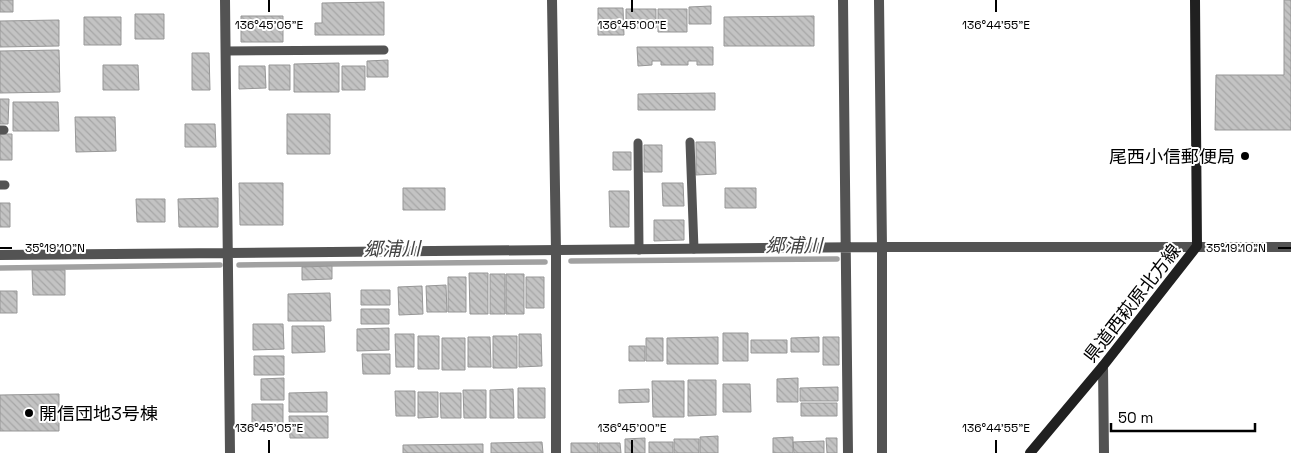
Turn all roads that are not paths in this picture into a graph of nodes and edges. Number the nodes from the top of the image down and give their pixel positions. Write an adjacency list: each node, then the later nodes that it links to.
1 (225, 0): 7 (street)
2 (552, 0): 16 (street)
3 (843, 0): 13 (street)
4 (879, 0): 11 (street)
5 (1195, 0): 10 (main road, 県道西萩原北方線)
6 (384, 50): 7 (lane)
7 (226, 51): 17 (street)
8 (690, 142): 14 (lane)
9 (638, 144): 15 (lane)
10 (1197, 246): 11 (street); 12 (street); 19 (main road, 県道西萩原北方線)
11 (882, 247): 13 (street); 23 (street)
12 (1291, 247)
13 (845, 248): 14 (street); 22 (street)
14 (694, 249): 15 (street)
15 (639, 250): 16 (street)
16 (556, 251): 17 (street); 21 (street)
17 (228, 253): 18 (street); 20 (street)
18 (0, 255)
19 (1103, 366): 24 (main road, 県道西萩原北方線); 25 (street)
20 (230, 453)
21 (556, 453)
22 (848, 453)
23 (882, 453)
24 (1030, 453)
25 (1104, 453)

